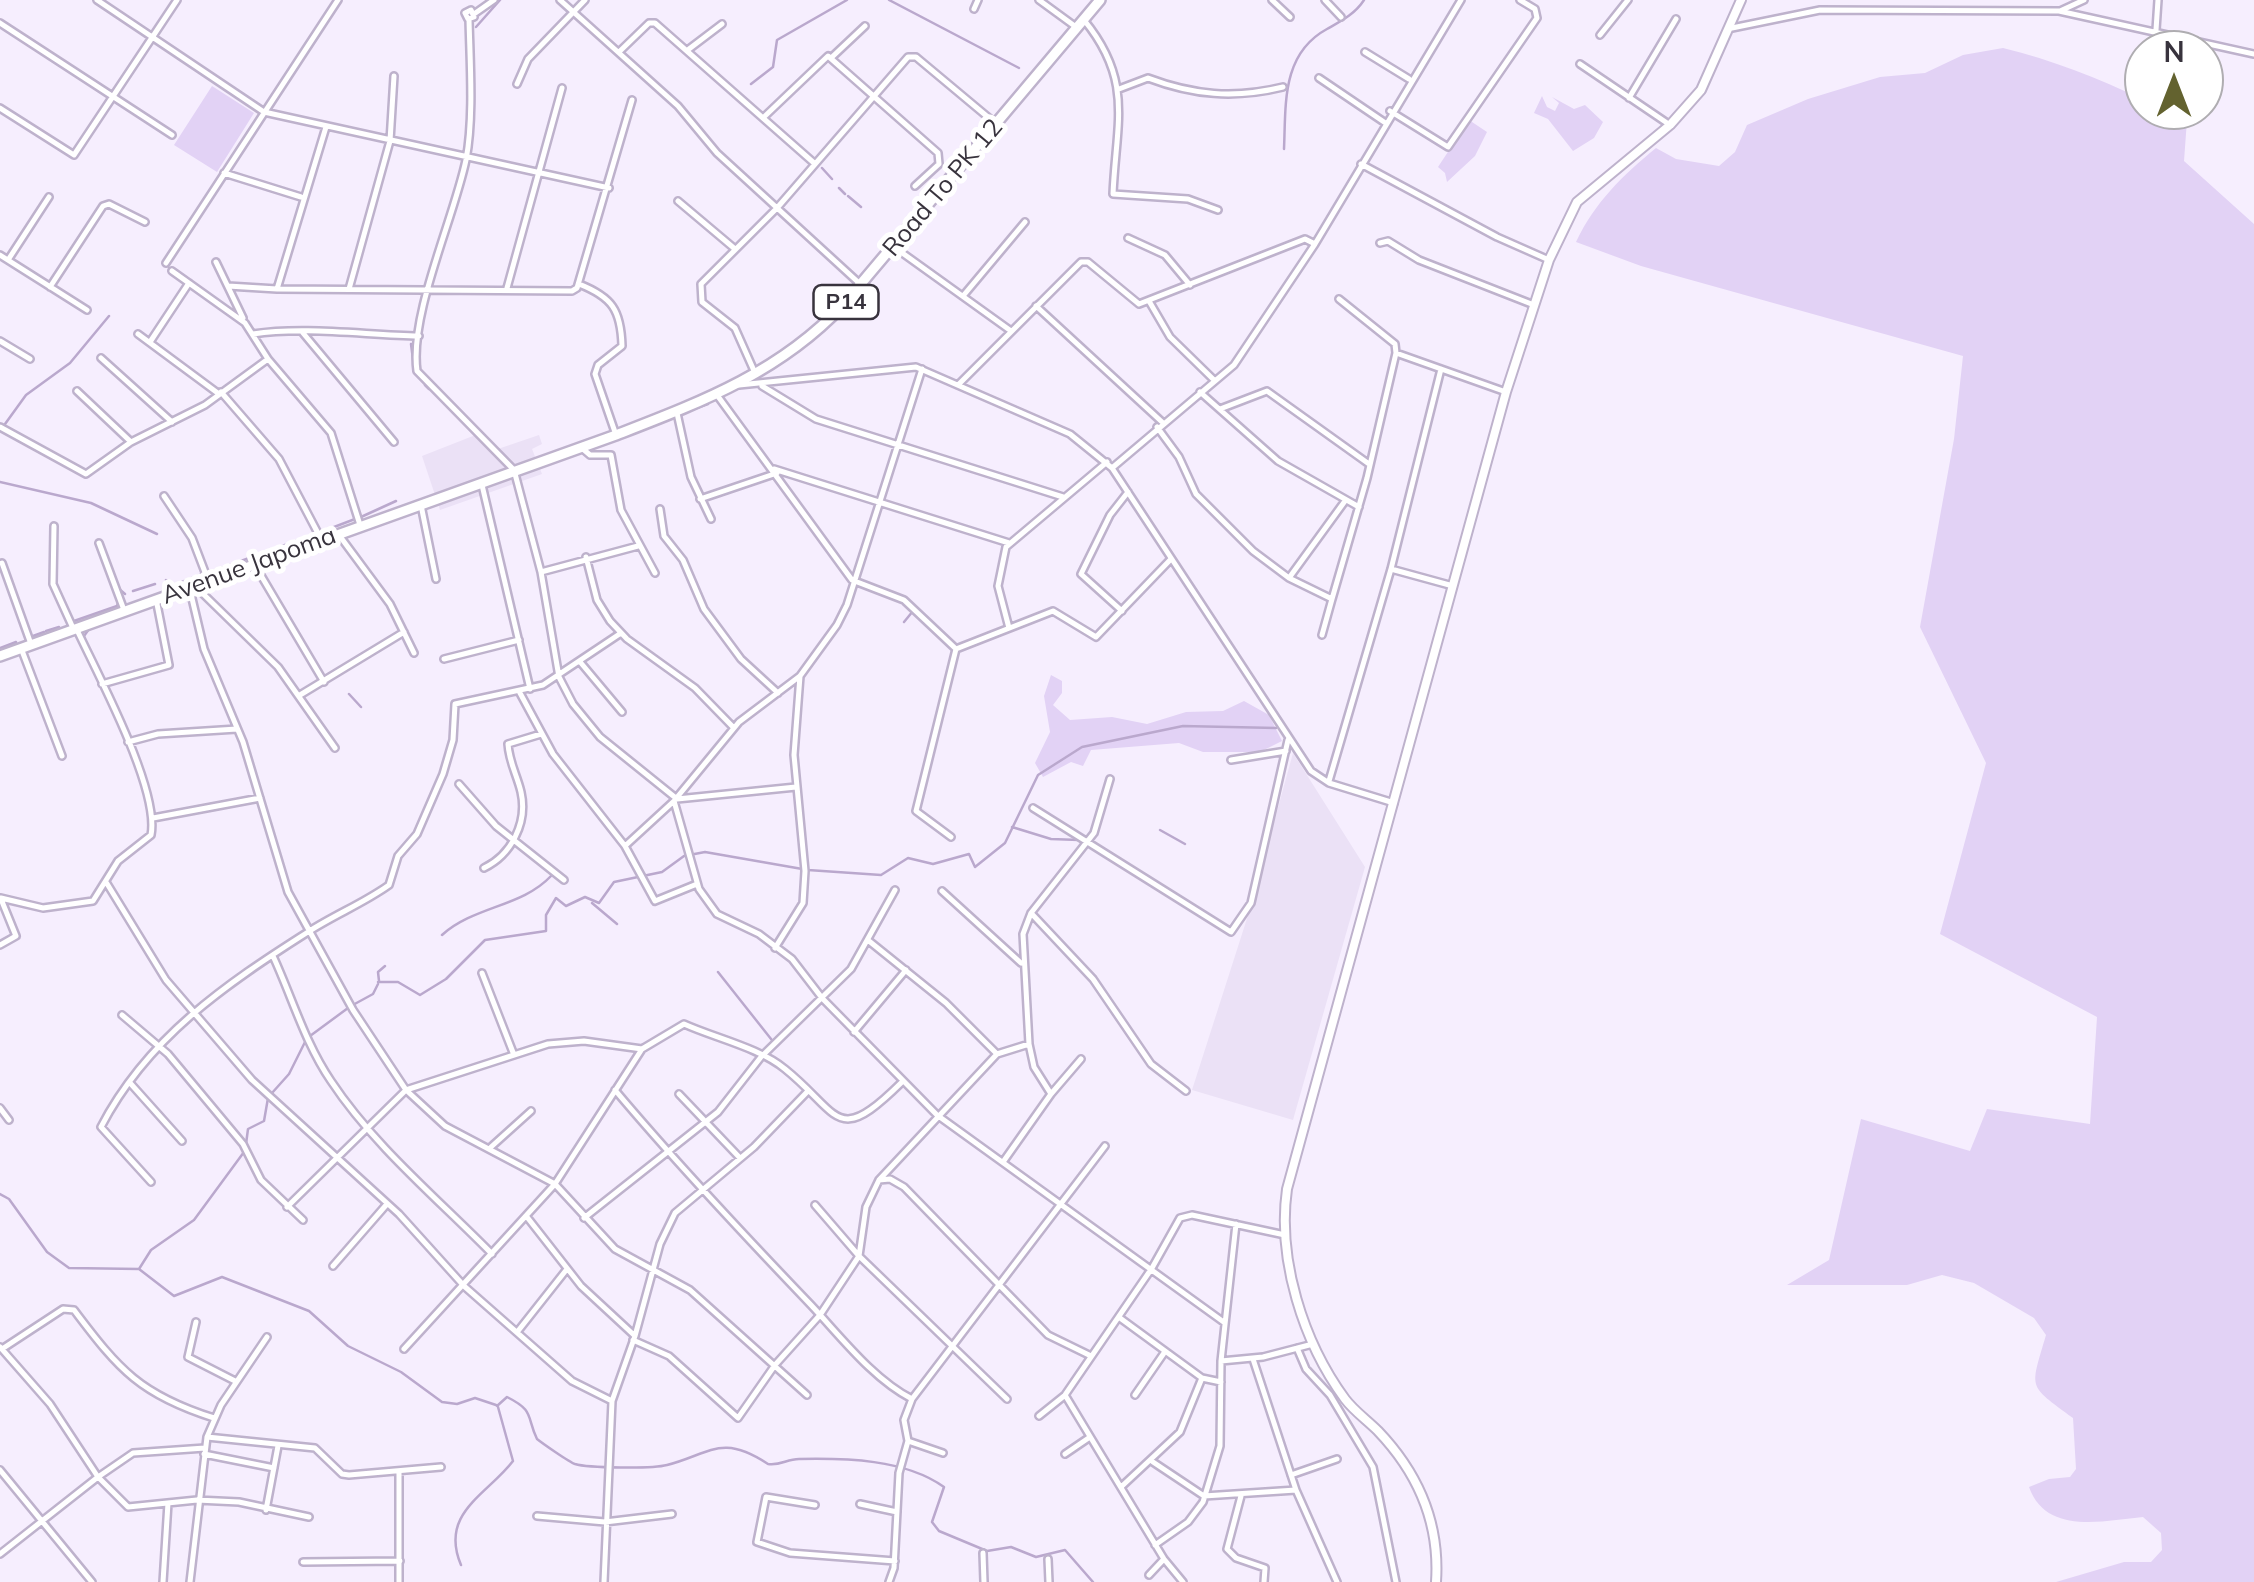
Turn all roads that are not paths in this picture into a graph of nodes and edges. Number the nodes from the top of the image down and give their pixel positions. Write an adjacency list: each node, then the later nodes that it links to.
1 (97, 0): 33 (street)
2 (177, 0): 33 (street)
3 (338, 0): 53 (street)
4 (462, 0): 22 (street)
5 (494, 0): 22 (street)
6 (560, 0): 21 (street)
7 (584, 0): 21 (street)
8 (978, 0): 19 (street)
9 (1039, 0): 27 (street)
10 (1100, 0): 27 (main road, Road To PK 12 / P14)
11 (1272, 0): 23 (street)
12 (1325, 0): 24 (street)
13 (1461, 0): 43 (street)
14 (1520, 0): 54 (street)
15 (1628, 0): 32 (street)
16 (1741, 0): 30 (main road)
17 (2084, 0): 20 (street)
18 (2158, 0): 31 (street)
19 (974, 9)
20 (2058, 11): 30 (street); 31 (street)
21 (571, 12): 36 (street); 44 (street)
22 (470, 15): 62 (street)
23 (1290, 17)
24 (1340, 18)
25 (1676, 19): 50 (street)
26 (0, 23): 49 (street)
27 (1080, 23): 47 (street); 57 (main road, Road To PK 12 / P14)
28 (722, 24): 35 (street)
29 (865, 26): 39 (street)
30 (1732, 28): 58 (main road)
31 (2156, 30)
32 (1600, 35)
33 (154, 36): 49 (street); 53 (street)
34 (2224, 47): 38 (street)
35 (689, 49): 36 (street); 55 (street)
36 (618, 52): 72 (street)
37 (1365, 52): 43 (street)
38 (2254, 54)
39 (831, 58): 48 (street); 55 (street)
40 (1580, 64): 50 (street)
41 (394, 76): 61 (street)
42 (1319, 78): 56 (street)
43 (1410, 80): 54 (street)
44 (517, 84)
45 (1282, 87): 47 (street)
46 (562, 88): 65 (street)
47 (1119, 90): 73 (street)
48 (873, 94): 57 (street); 63 (street); 67 (street)
49 (112, 98): 52 (street); 60 (street)
50 (1628, 98): 58 (street)
51 (632, 100): 68 (street)
52 (0, 108)
53 (264, 112): 59 (street); 66 (street)
54 (1390, 112): 56 (street)
55 (764, 116): 63 (street)
56 (1384, 122): 64 (street)
57 (997, 125): 79 (main road, Road To PK 12 / P14)
58 (1670, 125): 83 (main road)
59 (326, 127): 61 (street); 70 (street)
60 (172, 135)
61 (390, 141): 62 (street); 95 (street)
62 (466, 156): 65 (street); 96 (street)
63 (814, 164): 72 (street)
64 (1361, 164): 77 (street); 83 (street)
65 (539, 172): 68 (street); 93 (street)
66 (224, 173): 70 (street); 85 (street)
67 (915, 186)
68 (609, 188): 88 (street)
69 (49, 197): 82 (street)
70 (301, 197): 94 (street)
71 (678, 201): 80 (street)
72 (777, 208): 80 (street); 89 (street)
73 (1218, 210)
74 (145, 222): 92 (street)
75 (1025, 222): 97 (street)
76 (1128, 238): 90 (street)
77 (1315, 244): 90 (street); 118 (street)
78 (1380, 244): 100 (street)
79 (894, 247): 89 (main road, Road To PK 12 / P14); 97 (street)
80 (734, 249): 117 (street)
81 (0, 255): 82 (street)
82 (8, 260): 92 (street)
83 (1549, 260): 100 (main road)
84 (216, 262): 91 (street)
85 (166, 263)
86 (172, 271): 87 (street)
87 (189, 283): 103 (street); 110 (street)
88 (578, 284): 93 (street); 130 (street)
89 (861, 285): 117 (main road, Road To PK 12 / P14)
90 (1190, 285): 99 (street)
91 (228, 286): 94 (street); 103 (street)
92 (50, 287): 102 (street)
93 (507, 288): 96 (street)
94 (277, 289): 95 (street)
95 (349, 289): 96 (street)
96 (430, 289): 108 (street)
97 (963, 296): 105 (street)
98 (1339, 299): 111 (street)
99 (1149, 300): 101 (street); 118 (street)
100 (1534, 305): 122 (main road)
101 (1036, 306): 105 (street); 128 (street)
102 (87, 310)
103 (245, 323): 107 (street)
104 (300, 329): 107 (street); 108 (street); 132 (street)
105 (1011, 331): 119 (street)
106 (138, 334): 110 (street)
107 (253, 334): 114 (street)
108 (419, 336): 137 (street)
109 (0, 341): 112 (street)
110 (150, 342): 123 (street)
111 (1396, 353): 116 (street); 135 (street)
112 (30, 358)
113 (102, 358): 127 (street)
114 (268, 360): 123 (street); 152 (street)
115 (922, 369): 117 (street); 119 (street); 133 (street)
116 (1441, 369): 122 (street); 162 (street)
117 (758, 380): 124 (main road, Road To PK 12 / P14); 133 (street)
118 (1214, 380): 120 (street)
119 (959, 384): 136 (street)
120 (1200, 391): 125 (street); 128 (street)
121 (77, 392): 131 (street)
122 (1506, 392): 170 (main road)
123 (220, 393): 127 (street); 154 (street)
124 (717, 396): 126 (main road, Road To PK 12 / P14); 138 (street)
125 (1220, 409): 135 (street); 146 (street)
126 (677, 411): 130 (main road, Road To PK 12 / P14); 144 (street)
127 (172, 422): 131 (street)
128 (1160, 425): 136 (street); 165 (street)
129 (0, 426): 131 (street)
130 (616, 435): 134 (main road, Road To PK 12 / P14)
131 (132, 442)
132 (394, 442)
133 (899, 442): 143 (street); 145 (street)
134 (580, 448): 137 (main road, Road To PK 12 / P14); 157 (street)
135 (1370, 464): 148 (street)
136 (1110, 465): 141 (street); 143 (street)
137 (514, 470): 139 (main road, Road To PK 12 / P14); 163 (street)
138 (775, 471): 144 (street); 145 (street); 168 (street)
139 (497, 477): 140 (main road, Avenue Japoma / P14)
140 (481, 482): 147 (main road, Avenue Japoma / P14); 180 (street)
141 (1128, 492): 159 (street); 174 (street)
142 (164, 496): 167 (street)
143 (1064, 497): 155 (street)
144 (700, 499): 150 (street)
145 (881, 501): 155 (street); 168 (street)
146 (1345, 501): 148 (street); 165 (street)
147 (421, 505): 152 (main road, Avenue Japoma / P14); 166 (street)
148 (1358, 507): 171 (street)
149 (660, 509): 193 (street)
150 (711, 519)
151 (54, 526): 175 (street)
152 (360, 526): 153 (main road, Avenue Japoma / P14)
153 (339, 535): 154 (main road, Avenue Japoma / P14); 177 (street)
154 (322, 541): 161 (main road, Avenue Japoma / P14)
155 (1009, 542): 176 (street)
156 (98, 543): 173 (street)
157 (638, 546): 158 (street); 164 (street)
158 (586, 557): 163 (street); 178 (street)
159 (1171, 559): 174 (street); 199 (street)
160 (2, 563): 181 (street)
161 (255, 564): 167 (main road, Avenue Japoma / P14); 189 (street)
162 (1391, 569): 170 (street); 206 (street)
163 (541, 572): 188 (street)
164 (656, 573)
165 (1289, 578): 171 (street)
166 (436, 579)
167 (208, 580): 169 (main road, Avenue Japoma / P14)
168 (852, 580): 182 (street); 187 (street)
169 (191, 586): 172 (main road, Avenue Japoma / P14); 194 (street); 197 (street)
170 (1453, 586): 211 (main road)
171 (1332, 598): 179 (street)
172 (156, 600): 173 (main road, Avenue Japoma / P14); 190 (street)
173 (125, 610): 175 (main road, Avenue Japoma / P14)
174 (1122, 611): 176 (street)
175 (74, 628): 181 (main road, Avenue Japoma / P14); 190 (street)
176 (1009, 628): 182 (street)
177 (404, 632): 183 (street); 189 (street)
178 (621, 633): 186 (street); 196 (street)
179 (1322, 634)
180 (518, 640): 185 (street); 191 (street)
181 (26, 646): 184 (main road, Avenue Japoma / P14); 203 (street)
182 (956, 650): 214 (street)
183 (414, 653)
184 (0, 656)
185 (444, 658)
186 (581, 663): 188 (street); 195 (street)
187 (800, 676): 193 (street); 208 (street)
188 (559, 677): 191 (street); 210 (street)
189 (324, 682): 194 (street)
190 (102, 684): 200 (street)
191 (530, 690): 192 (street)
192 (520, 693): 198 (street); 227 (street)
193 (778, 694): 196 (street)
194 (300, 695): 201 (street)
195 (622, 712)
196 (734, 728): 210 (street)
197 (237, 729): 200 (street); 209 (street)
198 (542, 734): 215 (street); 217 (street)
199 (1288, 740): 202 (street); 206 (street)
200 (128, 742): 213 (street)
201 (335, 748)
202 (1286, 751): 204 (street); 216 (street)
203 (62, 756)
204 (1230, 760)
205 (1110, 778): 216 (street)
206 (1329, 783): 211 (street)
207 (458, 784): 215 (street)
208 (796, 787): 210 (street); 230 (street)
209 (260, 798): 213 (street); 227 (street)
210 (676, 800): 217 (street); 221 (street)
211 (1394, 803): 279 (main road)
212 (1033, 808): 216 (street)
213 (153, 818): 220 (street)
214 (951, 837)
215 (515, 840): 218 (street); 219 (street)
216 (1088, 842): 226 (street)
217 (625, 846): 221 (street)
218 (484, 868)
219 (564, 880)
220 (106, 882): 224 (street); 236 (street)
221 (698, 884): 230 (street)
222 (895, 890): 228 (street)
223 (942, 891): 232 (street)
224 (0, 897): 225 (street)
225 (2, 911): 229 (street)
226 (1030, 913): 232 (street); 250 (street)
227 (310, 931): 231 (street); 248 (street)
228 (869, 941): 233 (street); 235 (street)
229 (0, 945)
230 (775, 948): 235 (street)
231 (273, 956): 236 (street); 259 (street)
232 (1022, 963): 239 (street)
233 (906, 970): 238 (street); 242 (street)
234 (482, 973): 243 (street)
235 (822, 998): 238 (street); 244 (street)
236 (194, 1009): 240 (street); 264 (street)
237 (122, 1015): 240 (street)
238 (854, 1032): 246 (street)
239 (1029, 1044): 242 (street); 253 (street)
240 (158, 1045): 247 (street); 274 (street)
241 (642, 1050): 243 (street); 244 (street); 249 (street)
242 (997, 1054): 256 (street)
243 (514, 1055): 248 (street)
244 (761, 1058): 251 (street); 258 (street)
245 (1081, 1058): 253 (street)
246 (902, 1082): 251 (street); 256 (street)
247 (130, 1083): 260 (street); 268 (street)
248 (406, 1090): 259 (street); 262 (street)
249 (615, 1090): 263 (street); 269 (street)
250 (1186, 1091)
251 (807, 1092): 265 (street)
252 (679, 1094): 258 (street)
253 (1051, 1094): 266 (street)
254 (0, 1108): 257 (street)
255 (531, 1111): 262 (street)
256 (937, 1115): 266 (street); 267 (street)
257 (9, 1120)
258 (704, 1124): 263 (street); 265 (street)
259 (366, 1126): 264 (street); 280 (street)
260 (182, 1142)
261 (1105, 1146): 271 (street)
262 (491, 1147): 269 (street)
263 (666, 1153): 270 (street); 276 (street)
264 (337, 1154): 272 (street); 274 (street)
265 (740, 1158): 270 (street)
266 (1003, 1162): 271 (street)
267 (879, 1180): 281 (street); 286 (street)
268 (150, 1182)
269 (555, 1184): 275 (street); 276 (street)
270 (701, 1190): 285 (street); 288 (street)
271 (1060, 1202): 283 (street); 286 (street)
272 (387, 1204): 282 (street); 287 (street)
273 (815, 1205): 281 (street)
274 (287, 1207): 277 (street)
275 (526, 1216): 280 (street); 284 (street)
276 (584, 1218): 285 (street)
277 (304, 1220)
278 (1236, 1223): 279 (street); 283 (street); 291 (street)
279 (1287, 1236): 295 (main road)
280 (492, 1254): 287 (street)
281 (859, 1256): 288 (street); 296 (street)
282 (332, 1266)
283 (1152, 1268): 289 (street); 291 (street)
284 (567, 1269): 292 (street); 294 (street)
285 (652, 1274): 294 (street); 304 (street)
286 (996, 1283): 296 (street); 301 (street)
287 (464, 1286): 292 (street); 299 (street)
288 (820, 1315): 304 (street); 311 (street)
289 (1120, 1318): 300 (street); 301 (street)
290 (196, 1322): 306 (street)
291 (1225, 1322): 303 (street)
292 (518, 1331): 313 (street)
293 (267, 1337): 306 (street)
294 (634, 1338): 304 (street); 313 (street)
295 (1313, 1344): 297 (street); 367 (main road)
296 (951, 1345): 311 (street); 312 (street)
297 (1297, 1348): 302 (street); 366 (street)
298 (1, 1349): 315 (street); 330 (street)
299 (404, 1349)
300 (1164, 1352): 305 (street); 310 (street)
301 (1089, 1355): 309 (street)
302 (1253, 1359): 303 (street); 329 (street)
303 (1222, 1361): 307 (street)
304 (775, 1365): 308 (street)
305 (1202, 1378): 307 (street); 324 (street)
306 (235, 1381): 315 (street)
307 (1221, 1382): 333 (street)
308 (807, 1395)
309 (1064, 1395): 314 (street); 317 (street)
310 (1135, 1395)
311 (912, 1398): 318 (street)
312 (1007, 1399)
313 (612, 1401): 345 (street)
314 (1039, 1416)
315 (214, 1418): 316 (street)
316 (207, 1437): 319 (street); 320 (street)
317 (1090, 1437): 322 (street); 331 (street)
318 (908, 1441): 321 (street); 340 (street)
319 (278, 1446): 326 (street); 328 (street)
320 (204, 1451): 326 (street); 330 (street); 335 (street)
321 (943, 1452)
322 (1065, 1454)
323 (1336, 1459): 329 (street)
324 (1154, 1462): 331 (street); 333 (street)
325 (440, 1467): 328 (street)
326 (274, 1468): 339 (street)
327 (0, 1470): 344 (street)
328 (399, 1472): 353 (street)
329 (1291, 1475): 332 (street)
330 (98, 1477): 336 (street); 344 (street)
331 (1121, 1488): 346 (street)
332 (1296, 1490): 334 (street); 365 (street)
333 (1204, 1496): 334 (street); 346 (street)
334 (1241, 1496): 364 (street)
335 (197, 1500): 336 (street); 339 (street); 357 (street)
336 (168, 1503): 356 (street)
337 (860, 1504): 340 (street)
338 (815, 1506): 350 (street)
339 (266, 1510): 343 (street)
340 (898, 1512): 350 (street)
341 (672, 1514): 345 (street)
342 (537, 1516): 345 (street)
343 (309, 1517)
344 (43, 1521): 348 (street); 355 (street)
345 (605, 1522): 359 (street)
346 (1155, 1545): 351 (street)
347 (982, 1553): 361 (street)
348 (0, 1554)
349 (1048, 1559): 362 (street)
350 (895, 1560): 360 (street)
351 (1164, 1560): 354 (street); 363 (street)
352 (303, 1562): 353 (street)
353 (400, 1562): 358 (street)
354 (1149, 1574)
355 (92, 1582)
356 (163, 1582)
357 (190, 1582)
358 (399, 1582)
359 (604, 1582)
360 (889, 1582)
361 (984, 1582)
362 (1049, 1582)
363 (1184, 1582)
364 (1264, 1582)
365 (1336, 1582)
366 (1396, 1582)
367 (1436, 1582)

